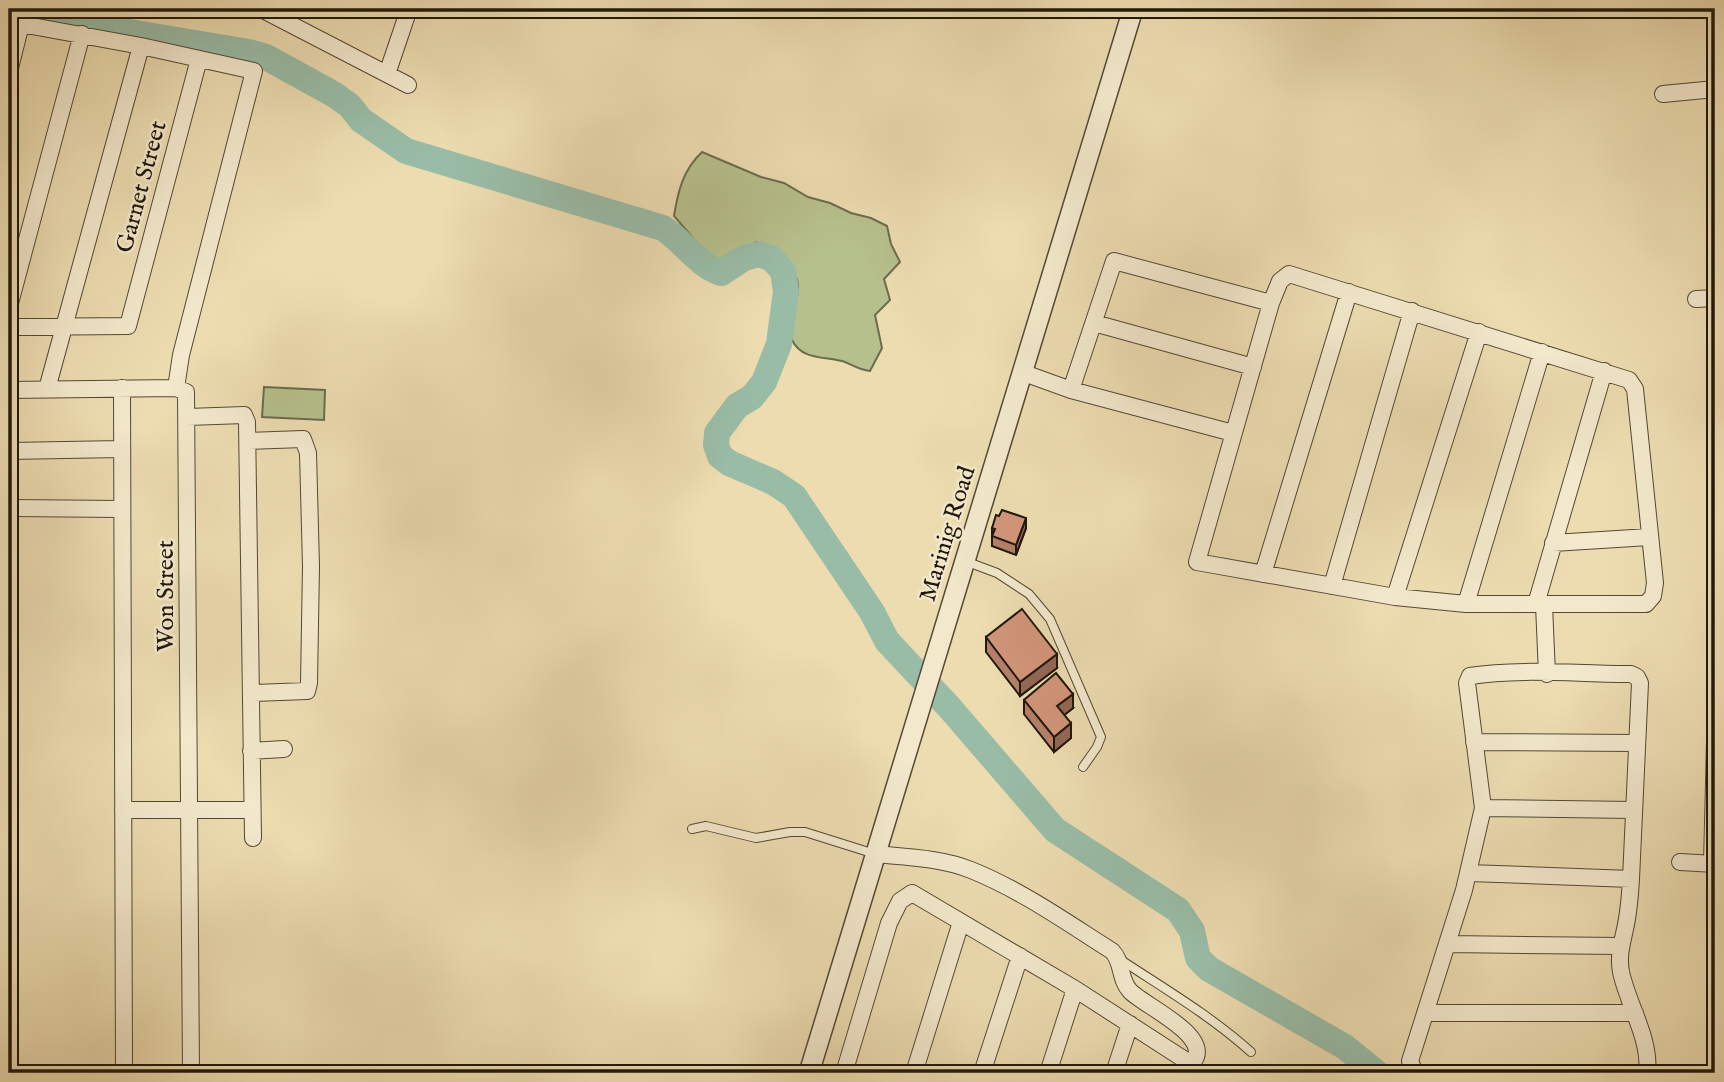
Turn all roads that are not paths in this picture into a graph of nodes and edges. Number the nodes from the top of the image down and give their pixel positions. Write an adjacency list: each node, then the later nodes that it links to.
1 (261, 9): 4 (street)
2 (409, 9): 9 (street)
3 (1133, 9): 26 (street, Marinig Road)
4 (280, 13): 9 (street)
5 (82, 34): 6 (street); 8 (street); 17 (street)
6 (141, 46): 7 (street); 21 (street)
7 (199, 59): 21 (street, Garnet Street); 28 (street)
8 (9, 72)
9 (387, 75): 10 (street)
10 (408, 85)
11 (1715, 89): 12 (street)
12 (1663, 94)
13 (1349, 292): 16 (street); 18 (street); 42 (street)
14 (1715, 298): 15 (street)
15 (1696, 299)
16 (1271, 303): 19 (street); 24 (street)
17 (9, 307)
18 (1412, 311): 22 (street); 43 (street)
19 (1094, 323): 24 (street); 31 (street)
20 (9, 327): 21 (street)
21 (63, 328): 29 (street)
22 (1479, 332): 23 (street); 44 (street)
23 (1542, 352): 25 (street); 45 (street)
24 (1253, 367): 33 (street)
25 (1604, 371): 39 (street); 40 (street)
26 (1024, 373): 31 (street); 41 (street, Marinig Road)
27 (122, 388): 28 (street); 29 (street); 35 (street)
28 (176, 388): 32 (street, Won Street)
29 (47, 389): 30 (street)
30 (9, 390)
31 (1071, 390): 33 (street)
32 (188, 417): 34 (street); 57 (street, Won Street)
33 (1233, 433): 42 (street)
34 (249, 441): 48 (street); 48 (street)
35 (121, 449): 36 (street); 38 (street)
36 (9, 451)
37 (9, 508): 38 (street)
38 (122, 509): 56 (street)
39 (1649, 537): 40 (street); 46 (street)
40 (1553, 543): 46 (street)
41 (965, 561): 54 (lane); 62 (street, Marinig Road)
42 (1263, 574): 43 (street)
43 (1332, 586): 44 (street)
44 (1395, 597): 45 (street)
45 (1466, 604): 46 (street)
46 (1540, 604): 47 (street)
47 (1547, 674): 50 (street); 51 (street)
48 (251, 693): 53 (street)
49 (1715, 742): 64 (street)
50 (1474, 743): 51 (street); 55 (street)
51 (1637, 743): 59 (street)
52 (284, 748): 53 (street)
53 (251, 751): 58 (street)
54 (1083, 767)
55 (1483, 808): 59 (street); 65 (street)
56 (123, 810): 57 (street); 77 (street)
57 (190, 810): 58 (street); 78 (street, Won Street)
58 (251, 810): 61 (street)
59 (1633, 810): 66 (street)
60 (692, 829): 62 (lane)
61 (253, 838)
62 (875, 854): 71 (street); 79 (street, Marinig Road)
63 (1679, 862): 64 (street)
64 (1714, 864)
65 (1469, 873): 66 (street); 68 (street)
66 (1631, 879): 69 (street)
67 (961, 922): 70 (street); 80 (street); 81 (street)
68 (1448, 944): 69 (street); 73 (street)
69 (1620, 946): 74 (street)
70 (1020, 957): 72 (street); 82 (street)
71 (1118, 958): 75 (street); 76 (lane)
72 (1075, 989): 75 (street); 83 (street)
73 (1426, 1013): 74 (street); 85 (street)
74 (1635, 1013): 86 (street)
75 (1130, 1024): 84 (street)
76 (1251, 1052)
77 (124, 1073)
78 (191, 1073)
79 (809, 1073)
80 (844, 1073)
81 (914, 1073)
82 (982, 1073)
83 (1048, 1073)
84 (1114, 1073)
85 (1415, 1073)
86 (1647, 1073)

